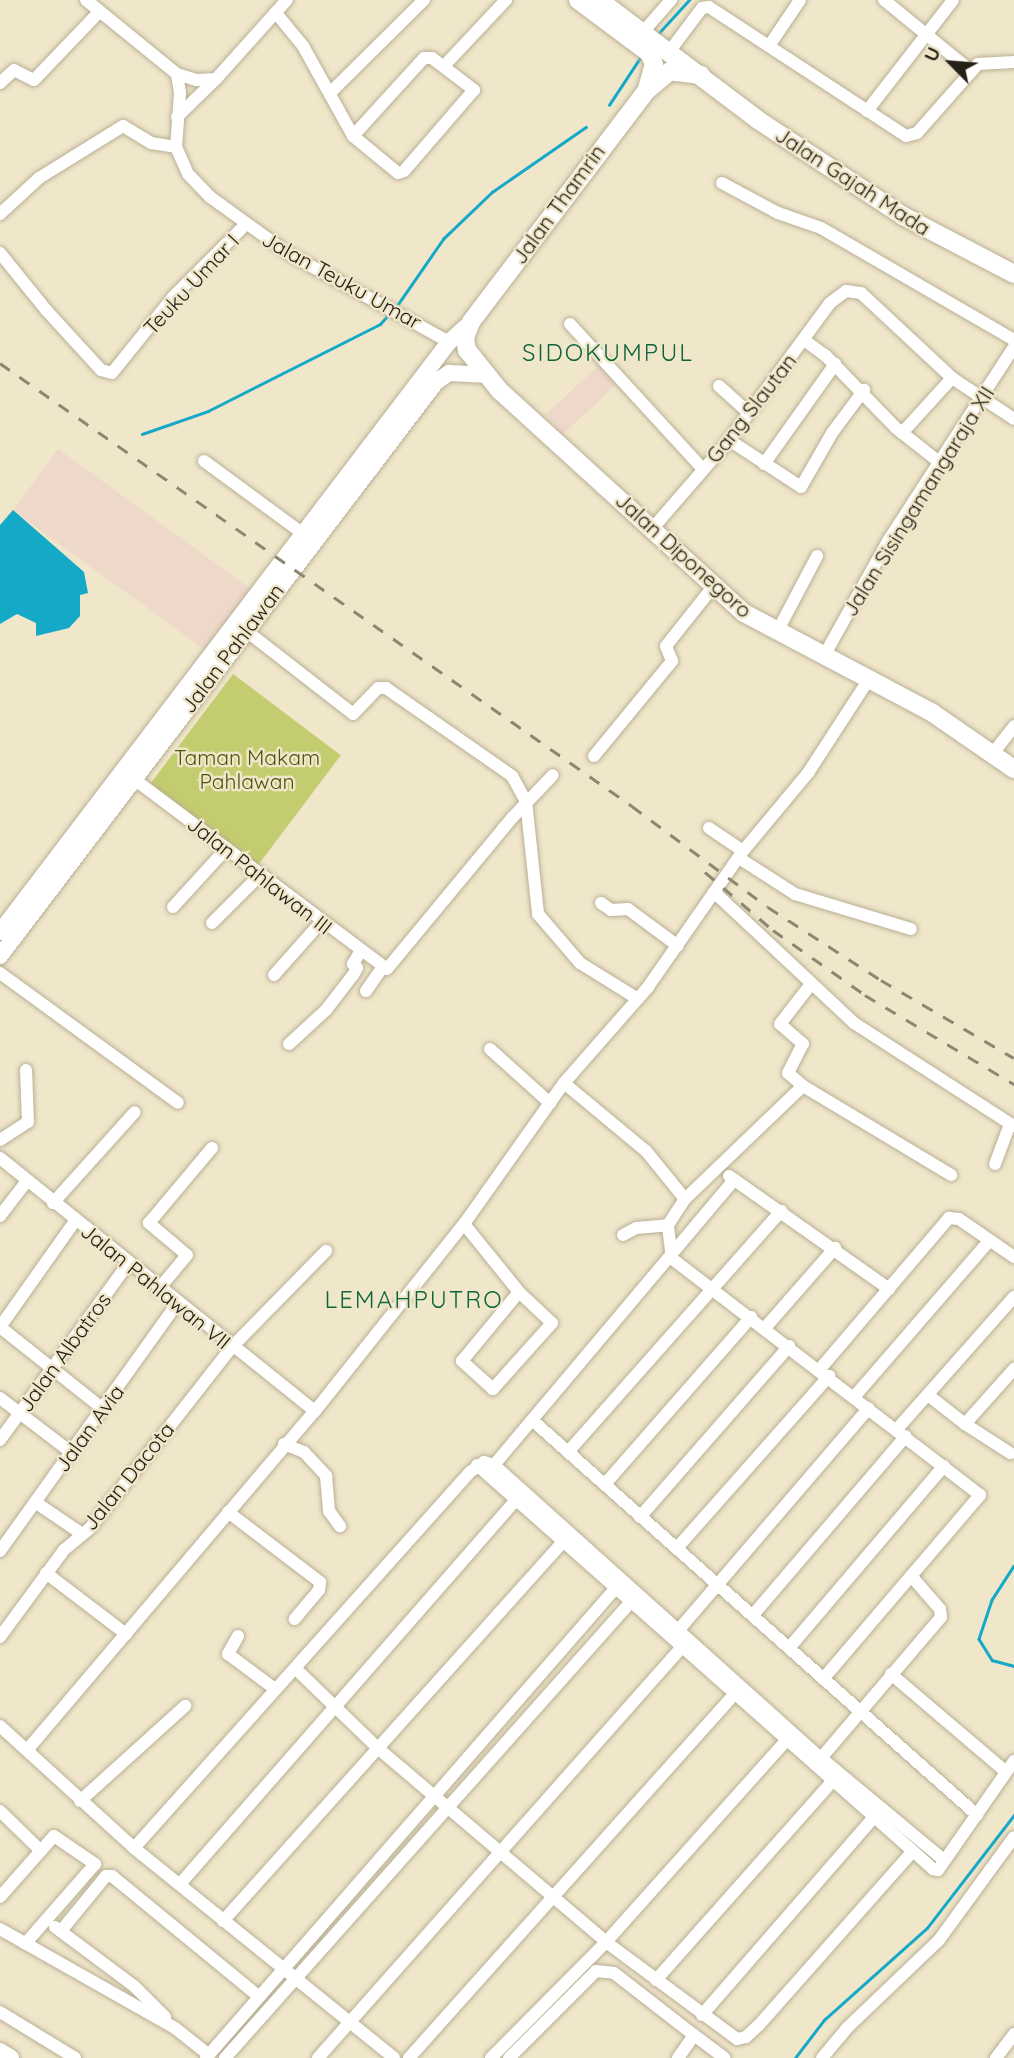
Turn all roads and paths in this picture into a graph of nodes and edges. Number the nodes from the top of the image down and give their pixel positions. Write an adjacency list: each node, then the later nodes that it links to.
1 (86, 0): 11 (street)
2 (288, 0): 12 (street)
3 (424, 0): 24 (street)
4 (506, 0): 17 (street)
5 (578, 0): 14 (highway)
6 (599, 0): 14 (highway)
7 (671, 0): 14 (street)
8 (800, 0): 15 (street)
9 (884, 0): 13 (street)
10 (953, 0): 13 (street)
11 (100, 11): 19 (street); 22 (street)
12 (276, 13): 21 (street); 24 (street)
13 (927, 35): 18 (street); 25 (street)
14 (652, 42): 15 (street); 20 (highway, Jalan Gajah Mada); 23 (highway)
15 (769, 46): 25 (street)
16 (1014, 62): 18 (street)
17 (444, 66): 27 (street); 27 (street)
18 (971, 71): 25 (street)
19 (177, 74): 21 (street); 26 (street)
20 (701, 75): 23 (highway, Jalan Thamrin); 33 (highway, Jalan Gajah Mada)
21 (216, 79): 26 (street)
22 (0, 83)
23 (647, 90): 34 (highway, Jalan Thamrin)
24 (331, 92): 27 (street)
25 (867, 111)
26 (177, 117): 28 (street)
27 (353, 136)
28 (176, 147): 30 (street); 31 (street, Jalan Teuku Umar)
29 (722, 183): 37 (street)
30 (0, 214)
31 (246, 224): 32 (street, Teuku Umar I); 38 (street, Jalan Teuku Umar)
32 (0, 253)
33 (1014, 274)
34 (471, 322): 38 (main road, Jalan Pahlawan); 41 (highway)
35 (570, 324): 54 (street)
36 (804, 340): 40 (street); 42 (street, Gang Slautan); 47 (street, Gang Slautan)
37 (1014, 340)
38 (449, 342): 43 (main road, Jalan Pahlawan); 56 (main road, Jalan Pahlawan)
39 (1014, 347): 46 (street, Jalan Sisingamangaraja XII)
40 (835, 364): 45 (street); 53 (street)
41 (484, 375): 43 (main road); 55 (highway, Jalan Diponegoro)
42 (952, 378): 46 (street); 49 (street)
43 (436, 382): 59 (main road, Jalan Pahlawan)
44 (719, 386): 47 (street)
45 (864, 390): 49 (street); 53 (street)
46 (982, 398): 48 (street); 52 (street, Jalan Sisingamangaraja XII)
47 (749, 413): 50 (street, Gang Slautan)
48 (1014, 419)
49 (902, 433): 52 (street)
50 (729, 440): 53 (street); 54 (street, Gang Slautan)
51 (204, 461): 56 (street)
52 (939, 462): 61 (street, Jalan Sisingamangaraja XII)
53 (764, 464)
54 (703, 469): 55 (street, Gang Slautan)
55 (652, 529): 58 (highway, Jalan Diponegoro)
56 (302, 533): 59 (main road, Jalan Pahlawan)
57 (817, 556): 60 (street)
58 (713, 587): 60 (highway, Jalan Diponegoro); 65 (street)
59 (239, 626): 68 (main road, Jalan Pahlawan); 69 (street); 80 (main road, Jalan Pahlawan)
60 (777, 632): 61 (highway, Jalan Diponegoro)
61 (824, 656): 62 (highway, Jalan Diponegoro)
62 (869, 679): 64 (highway, Jalan Diponegoro); 72 (street)
63 (1014, 726): 64 (street)
64 (993, 752): 66 (highway, Jalan Diponegoro)
65 (594, 756)
66 (1014, 769)
67 (554, 775): 69 (street)
68 (134, 779): 71 (street, Jalan Pahlawan III); 83 (main road, Jalan Pahlawan)
69 (531, 796): 84 (street); 89 (street)
70 (709, 828): 72 (street)
71 (226, 849): 73 (street, Jalan Pahlawan III); 76 (street)
72 (741, 855): 74 (street); 79 (street)
73 (261, 874): 77 (street, Jalan Pahlawan III); 78 (street)
74 (714, 892): 81 (street); 87 (street)
75 (601, 904): 81 (street)
76 (173, 907)
77 (321, 922): 82 (street, Jalan Pahlawan III); 86 (street)
78 (212, 923)
79 (911, 929)
80 (0, 932)
81 (678, 946): 89 (street)
82 (360, 952): 84 (street, Jalan Pahlawan III); 90 (street)
83 (0, 956)
84 (385, 968): 88 (street)
85 (0, 973): 95 (street)
86 (274, 975)
87 (811, 984): 94 (street); 98 (street)
88 (366, 991)
89 (638, 999): 93 (street)
90 (289, 1044)
91 (490, 1049): 96 (street)
92 (26, 1070): 99 (street)
93 (565, 1083): 96 (street); 107 (street)
94 (803, 1086): 103 (street); 104 (street)
95 (178, 1103)
96 (550, 1103): 112 (street)
97 (135, 1112): 108 (street)
98 (1012, 1125): 102 (street)
99 (0, 1140)
100 (212, 1148): 123 (street)
101 (0, 1158): 106 (street, Jalan Pahlawan VII)
102 (995, 1164)
103 (720, 1169): 105 (street); 107 (street)
104 (951, 1175)
105 (734, 1180): 109 (street); 119 (street)
106 (27, 1181): 108 (street, Jalan Pahlawan VII); 110 (street)
107 (685, 1199): 113 (street)
108 (53, 1203): 111 (street, Jalan Pahlawan VII)
109 (781, 1211): 116 (street); 121 (street)
110 (0, 1216)
111 (75, 1221): 120 (street, Jalan Pahlawan VII); 128 (street)
112 (464, 1224): 124 (street); 140 (street)
113 (668, 1225): 114 (street); 119 (street)
114 (623, 1235)
115 (989, 1241): 118 (street); 122 (street); 136 (street)
116 (835, 1248): 122 (street); 129 (street)
117 (326, 1251): 131 (street, Jalan Dacota)
118 (1014, 1257)
119 (673, 1259): 121 (street); 142 (street)
120 (128, 1264): 123 (street, Jalan Pahlawan VII); 132 (street, Jalan Albatros)
121 (713, 1289): 127 (street); 147 (street)
122 (888, 1289): 134 (street)
123 (158, 1290): 126 (street, Jalan Pahlawan VII)
124 (519, 1292): 124 (street)
125 (1014, 1297): 135 (street)
126 (177, 1304): 131 (street, Jalan Pahlawan VII); 139 (street, Jalan Avia)
127 (751, 1317): 129 (street); 153 (street)
128 (0, 1327): 132 (street)
129 (764, 1329): 130 (street)
130 (789, 1346): 134 (street); 157 (street)
131 (231, 1348): 140 (street, Jalan Pahlawan VII); 159 (street, Jalan Dacota)
132 (51, 1369): 139 (street); 141 (street, Jalan Albatros)
133 (1014, 1369): 143 (street)
134 (824, 1372): 136 (street); 161 (street)
135 (928, 1395): 143 (street); 144 (street)
136 (854, 1397): 138 (street)
137 (0, 1398): 141 (street)
138 (869, 1408): 144 (street); 165 (street)
139 (103, 1409): 148 (street, Jalan Avia)
140 (314, 1411): 146 (street)
141 (19, 1413): 145 (street, Jalan Albatros); 148 (street)
142 (532, 1420): 147 (street); 151 (street)
143 (965, 1424): 149 (street)
144 (902, 1432): 152 (street); 168 (street)
145 (0, 1440)
146 (284, 1444): 156 (street); 158 (street)
147 (568, 1452): 153 (street)
148 (72, 1453): 155 (street, Jalan Avia)
149 (1010, 1453)
150 (477, 1465): 151 (street); 154 (street); 175 (street)
151 (494, 1465): 170 (street)
152 (944, 1466): 164 (street); 174 (street)
153 (605, 1484): 157 (street)
154 (515, 1501): 160 (street); 181 (street)
155 (35, 1502): 159 (street); 162 (street, Jalan Avia)
156 (228, 1512): 169 (street); 171 (street)
157 (640, 1517): 161 (street)
158 (340, 1526)
159 (82, 1534): 163 (street, Jalan Dacota)
160 (561, 1544): 166 (street); 186 (street)
161 (677, 1548): 165 (street)
162 (0, 1551)
163 (46, 1573): 171 (street); 173 (street, Jalan Dacota)
164 (912, 1577): 176 (street); 177 (street)
165 (714, 1584): 168 (street); 170 (street)
166 (614, 1590): 167 (street); 191 (street)
167 (629, 1604): 170 (street); 193 (street)
168 (753, 1615): 174 (street)
169 (295, 1619)
170 (675, 1630): 179 (street); 188 (street); 201 (street)
171 (126, 1634): 185 (street)
172 (238, 1636): 178 (street)
173 (0, 1637)
174 (789, 1648): 177 (street)
175 (296, 1668): 178 (street); 181 (street)
176 (891, 1674): 182 (street); 189 (street)
177 (823, 1679): 182 (street)
178 (275, 1689): 198 (street)
179 (733, 1696): 184 (street); 205 (street)
180 (185, 1706): 192 (street)
181 (334, 1706): 186 (street); 203 (street)
182 (859, 1712): 188 (street); 195 (street)
183 (0, 1726): 185 (street)
184 (785, 1742): 188 (street); 210 (street)
185 (28, 1749): 192 (street)
186 (380, 1750): 191 (street); 207 (street)
187 (1014, 1761): 189 (street)
188 (817, 1762): 190 (street); 202 (street)
189 (1006, 1772): 195 (street)
190 (831, 1783): 196 (street); 214 (street)
191 (432, 1795): 193 (street); 212 (street)
192 (80, 1801): 198 (street)
193 (448, 1808): 201 (street); 213 (street)
194 (0, 1811): 199 (street)
195 (977, 1815): 202 (street)
196 (873, 1818): 200 (street); 217 (street)
197 (1014, 1837): 235 (street)
198 (134, 1848): 203 (street)
199 (41, 1851): 204 (street); 206 (street)
200 (912, 1852): 202 (street); 217 (street)
201 (500, 1853): 205 (street); 218 (street)
202 (944, 1860)
203 (180, 1884): 207 (street)
204 (0, 1898)
205 (556, 1898): 210 (street); 230 (street)
206 (46, 1920): 209 (street); 211 (street)
207 (223, 1921): 212 (street)
208 (0, 1928): 211 (street)
209 (61, 1931): 215 (street); 219 (street)
210 (606, 1942): 214 (street); 231 (street)
211 (25, 1944): 219 (street)
212 (282, 1967): 213 (street); 215 (street)
213 (295, 1978): 218 (street); 227 (street)
214 (656, 1980): 217 (street)
215 (258, 1996): 224 (street)
216 (0, 2012): 226 (street)
217 (702, 2015)
218 (348, 2022): 228 (street); 229 (street)
219 (175, 2028): 224 (street)
220 (1014, 2034): 223 (street)
221 (694, 2035): 232 (street); 233 (street); 234 (street)
222 (0, 2051): 225 (main road)
223 (1003, 2055)
224 (207, 2056)
225 (11, 2058)
226 (75, 2058)
227 (225, 2058)
228 (317, 2058)
229 (394, 2058)
230 (409, 2058)
231 (491, 2058)
232 (509, 2058)
233 (678, 2058)
234 (724, 2058)
235 (822, 2058)

